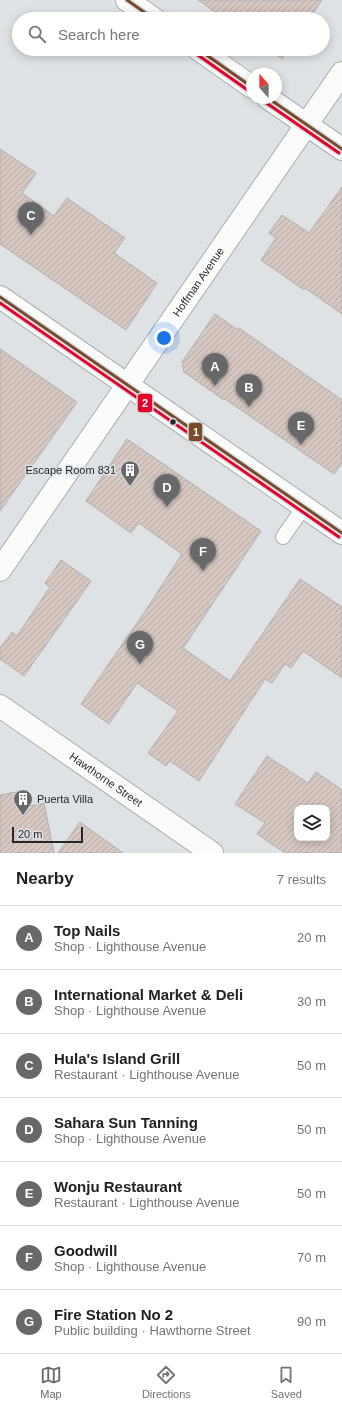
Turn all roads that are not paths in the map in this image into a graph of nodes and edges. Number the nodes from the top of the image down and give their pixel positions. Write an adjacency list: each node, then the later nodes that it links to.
1 (127, 0): 2 (street)
2 (144, 12)
3 (208, 56): 5 (street)
4 (342, 73): 7 (street, Hoffman Avenue)
5 (246, 83)
6 (277, 104): 7 (street)
7 (306, 124): 8 (street); 10 (street, Hoffman Avenue)
8 (342, 149)
9 (0, 297): 10 (street)
10 (128, 384): 11 (street); 14 (street, Hoffman Avenue)
11 (304, 506): 12 (street); 13 (lane)
12 (342, 533)
13 (283, 537)
14 (0, 570)
15 (0, 706): 16 (street, Hawthorne Street)
16 (212, 853)

